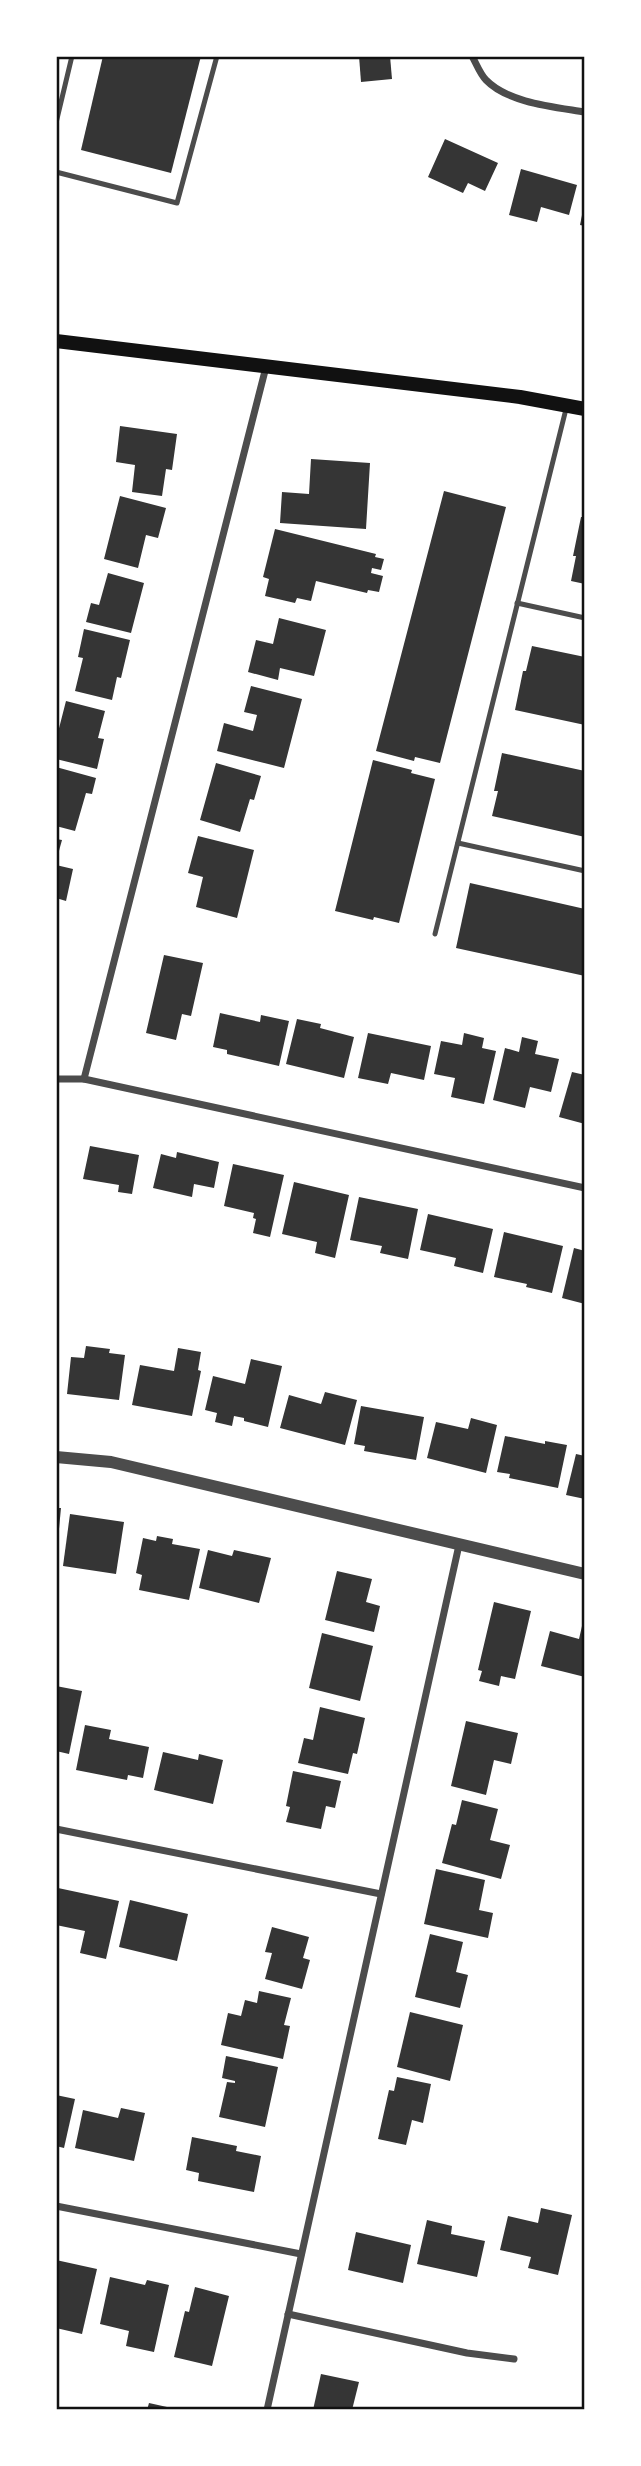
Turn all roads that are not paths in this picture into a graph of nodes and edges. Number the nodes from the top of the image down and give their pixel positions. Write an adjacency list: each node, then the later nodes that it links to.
1 (72, 56): 5 (lane)
2 (217, 56): 6 (lane)
3 (472, 56): 4 (street)
4 (585, 112)
5 (56, 123)
6 (56, 172)
7 (56, 341): 8 (main road)
8 (266, 366): 9 (main road); 17 (street)
9 (567, 405): 10 (main road); 11 (lane)
10 (585, 409)
11 (517, 603): 12 (lane); 13 (lane)
12 (585, 618)
13 (457, 843): 14 (lane); 15 (lane)
14 (585, 871)
15 (435, 934)
16 (56, 1079): 17 (street)
17 (84, 1079): 18 (street)
18 (585, 1188)
19 (56, 1457): 20 (street)
20 (459, 1545): 21 (street); 23 (street)
21 (585, 1574)
22 (56, 1829): 23 (street)
23 (381, 1894): 25 (street)
24 (56, 2206): 25 (street)
25 (301, 2254): 26 (street)
26 (288, 2314): 27 (street); 28 (street)
27 (514, 2359)
28 (267, 2410)

